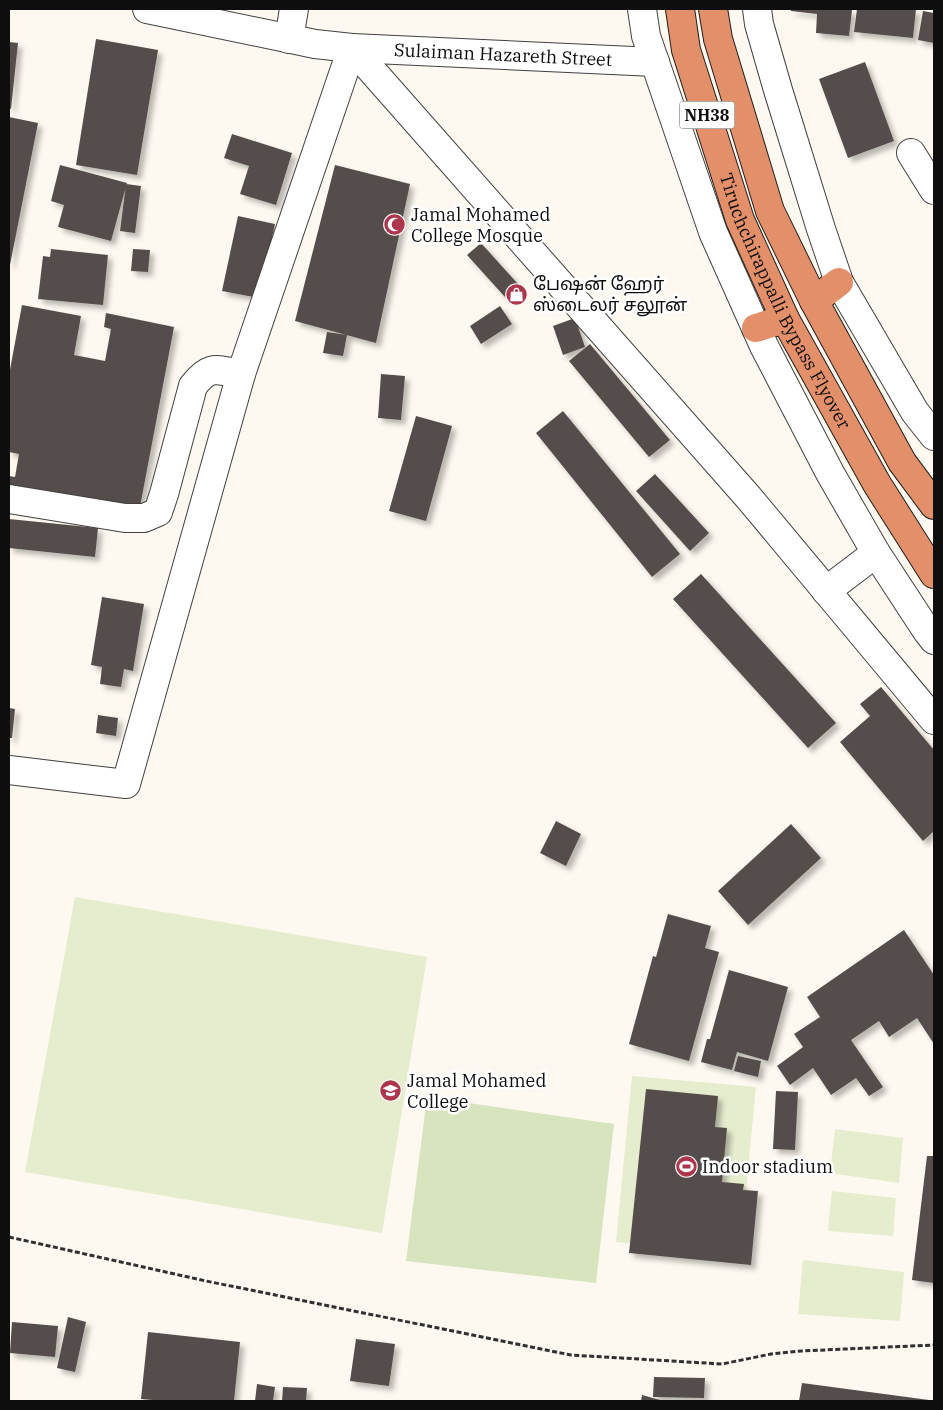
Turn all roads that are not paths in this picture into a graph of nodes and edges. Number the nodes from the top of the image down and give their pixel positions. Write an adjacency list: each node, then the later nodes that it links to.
1 (147, 9): 7 (street, Sulaiman Hazareth Street)
2 (294, 9): 7 (street)
3 (642, 9): 9 (street)
4 (680, 9): 14 (highway, Tiruchchirappalli Bypass Flyover / NH38)
5 (713, 9): 13 (highway, Tiruchchirappalli Bypass Flyover / NH38)
6 (757, 9): 12 (street)
7 (289, 39): 8 (street, Sulaiman Hazareth Street)
8 (352, 48): 9 (street, Sulaiman Hazareth Street); 16 (street); 22 (street)
9 (655, 62): 15 (street)
10 (911, 153): 11 (street)
11 (934, 190)
12 (839, 282): 13 (highway); 17 (street)
13 (814, 301): 19 (highway, Tiruchchirappalli Bypass Flyover / NH38)
14 (785, 319): 15 (highway); 21 (highway, Tiruchchirappalli Bypass Flyover / NH38)
15 (756, 328): 20 (street)
16 (241, 374): 18 (street); 25 (street)
17 (934, 436)
18 (9, 499)
19 (934, 505)
20 (876, 553): 22 (street); 23 (street)
21 (934, 574)
22 (826, 590): 24 (street)
23 (934, 640)
24 (934, 720)
25 (9, 770)

